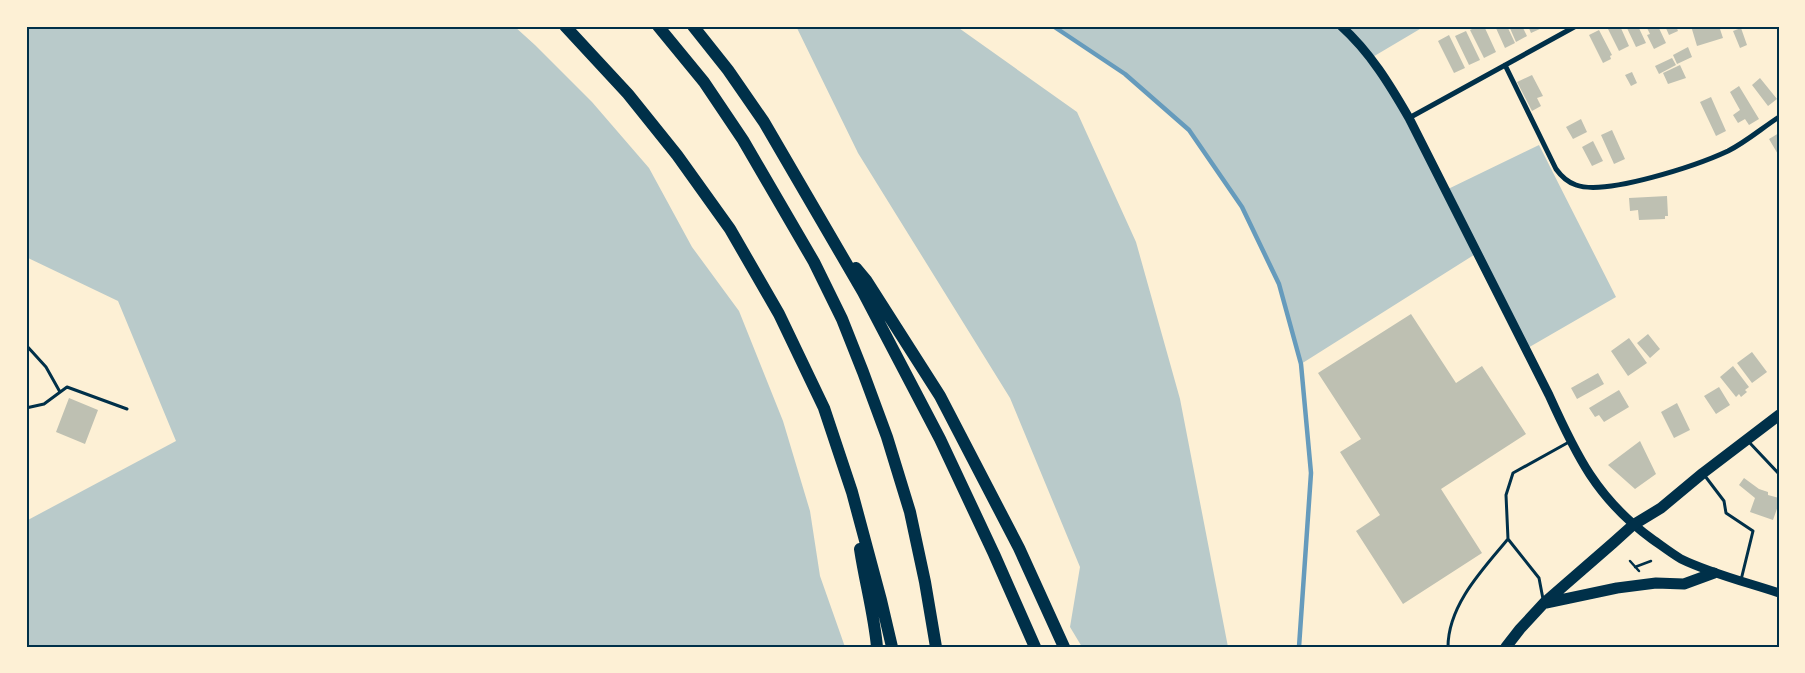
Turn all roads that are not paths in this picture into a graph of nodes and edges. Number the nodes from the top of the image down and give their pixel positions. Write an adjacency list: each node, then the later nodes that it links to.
1 (564, 26): 19 (highway)
2 (658, 26): 28 (highway)
3 (693, 26): 9 (highway)
4 (1341, 26): 8 (street)
5 (1576, 26): 6 (street)
6 (1505, 65): 7 (street); 8 (street)
7 (1779, 117)
8 (1409, 118): 16 (street)
9 (838, 248): 29 (highway); 30 (highway)
10 (26, 345): 11 (lane)
11 (60, 392): 12 (lane); 13 (lane)
12 (26, 408)
13 (127, 408)
14 (1779, 415): 15 (main road)
15 (1747, 440): 17 (main road); 18 (lane)
16 (1571, 441): 20 (street); 21 (lane)
17 (1703, 473): 20 (main road); 23 (lane)
18 (1779, 474)
19 (852, 492): 26 (highway); 27 (highway)
20 (1634, 525): 22 (street); 25 (main road)
21 (1508, 539): 25 (lane); 31 (lane)
22 (1714, 573): 23 (street); 25 (main road)
23 (1740, 580): 24 (street)
24 (1779, 592)
25 (1544, 604): 32 (main road)
26 (877, 647)
27 (892, 647)
28 (936, 647)
29 (1035, 647)
30 (1064, 647)
31 (1448, 647)
32 (1506, 647)

